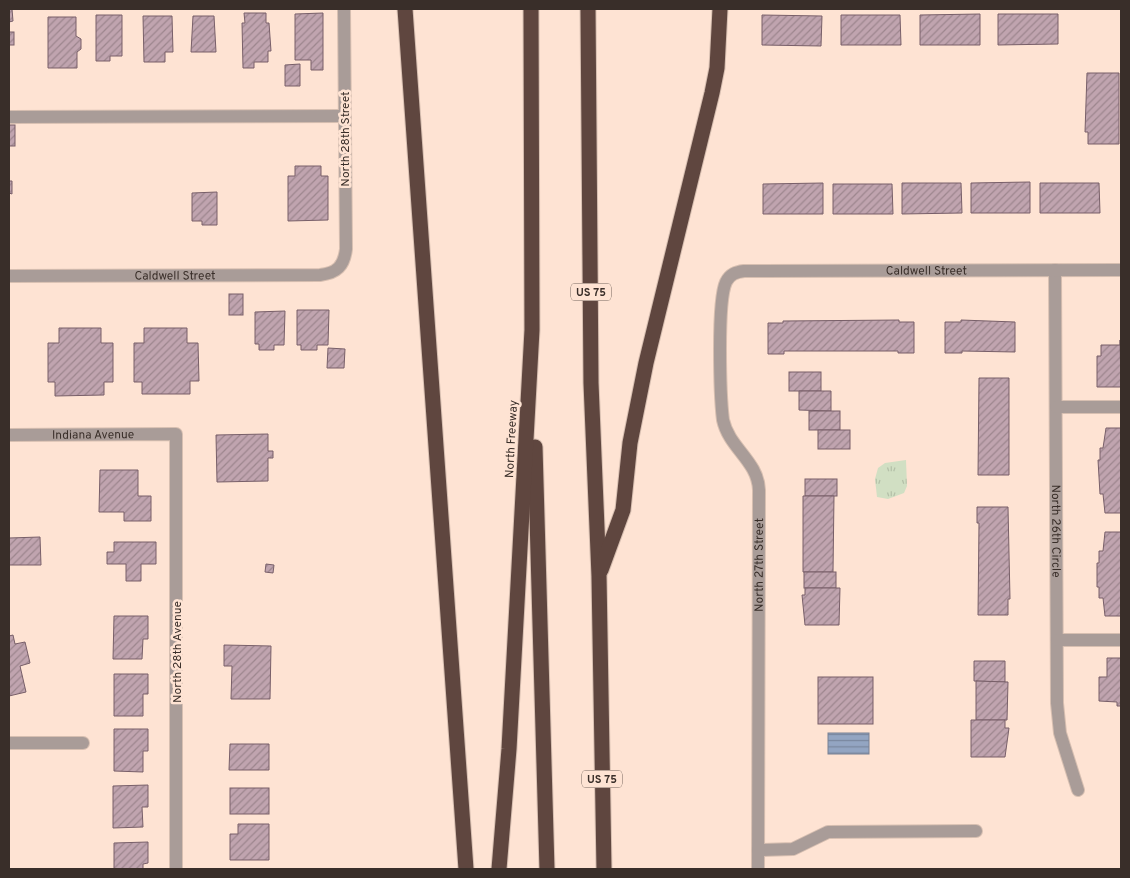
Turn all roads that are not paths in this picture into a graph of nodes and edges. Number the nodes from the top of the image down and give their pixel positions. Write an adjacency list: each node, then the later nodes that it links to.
1 (344, 9): 6 (street, North 28th Street)
2 (405, 9): 27 (highway)
3 (531, 9): 13 (highway, North Freeway)
4 (588, 9): 18 (highway, US 75)
5 (720, 9): 18 (highway)
6 (345, 116): 7 (street); 8 (street, North 28th Street)
7 (9, 117)
8 (340, 269): 12 (street, Caldwell Street)
9 (1055, 270): 10 (street, Caldwell Street); 11 (street, Caldwell Street); 14 (street, North 26th Circle)
10 (1121, 270)
11 (732, 274): 25 (street, North 27th Street)
12 (9, 276)
13 (532, 330): 28 (highway, North Freeway); 29 (highway)
14 (1056, 407): 15 (street); 19 (street, North 26th Circle)
15 (1121, 407)
16 (9, 434): 17 (street, Indiana Avenue)
17 (176, 434): 26 (street, North 28th Avenue)
18 (599, 576): 30 (highway, US 75)
19 (1057, 640): 20 (street); 23 (street, North 26th Circle)
20 (1121, 640)
21 (9, 742): 22 (street)
22 (83, 742)
23 (1078, 790)
24 (976, 831): 25 (street)
25 (758, 850): 31 (street, North 27th Street)
26 (176, 869)
27 (466, 869)
28 (499, 869)
29 (547, 869)
30 (604, 869)
31 (758, 869)

